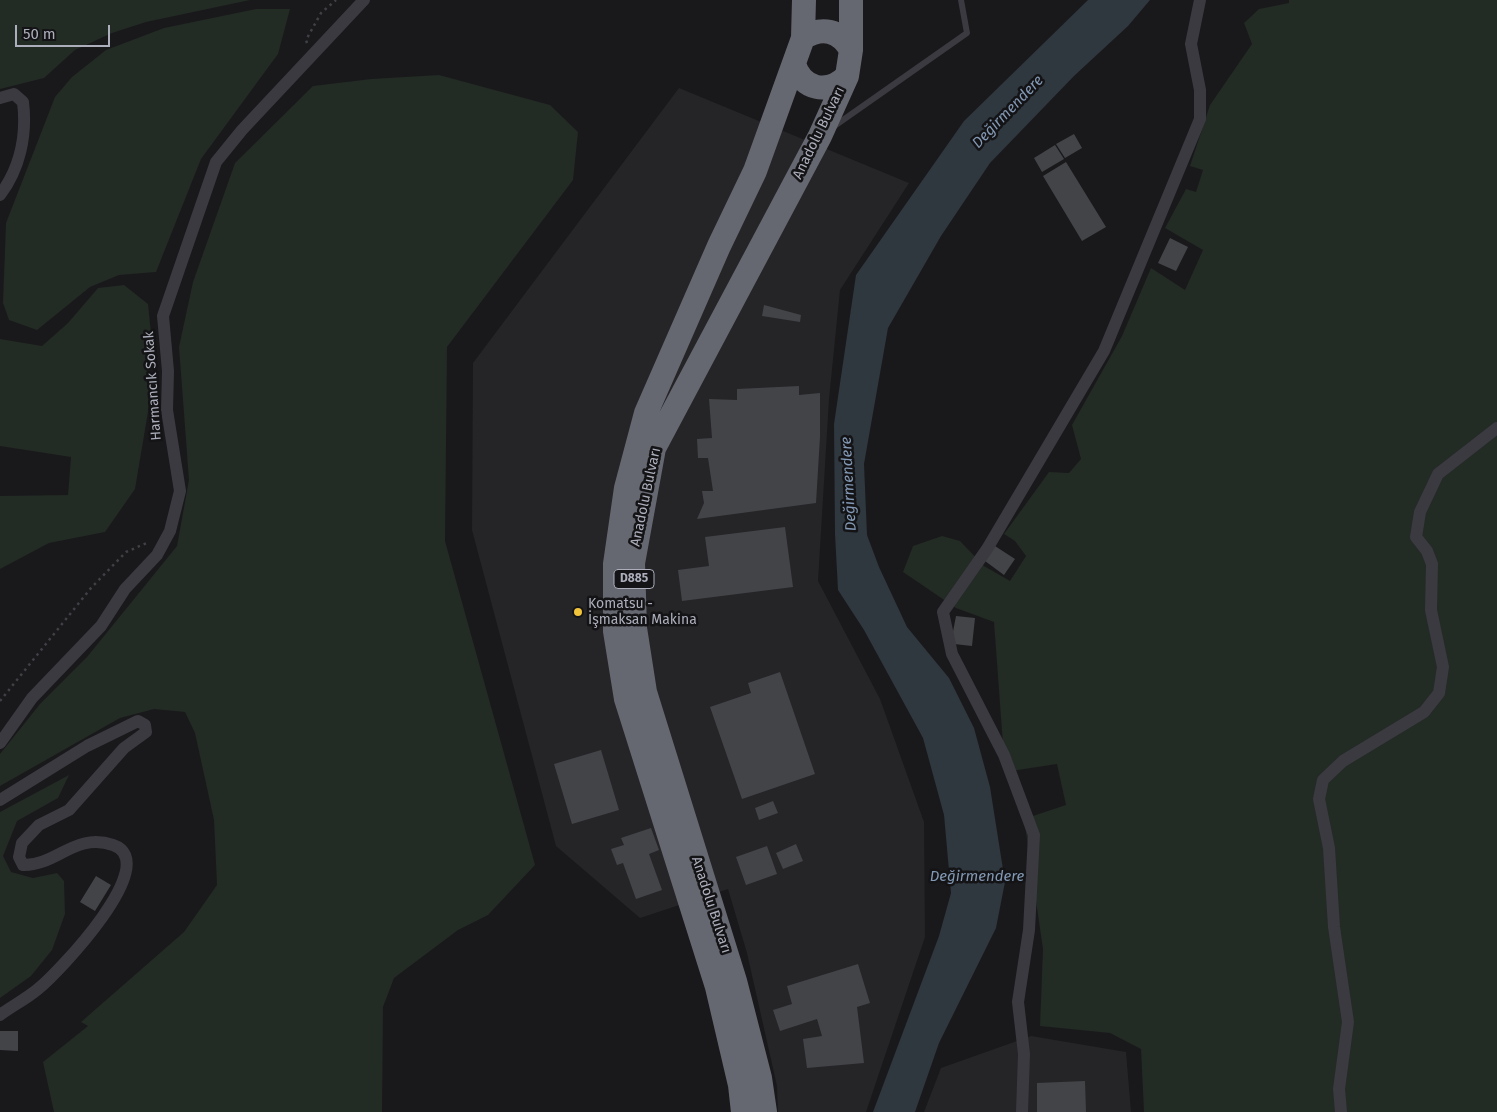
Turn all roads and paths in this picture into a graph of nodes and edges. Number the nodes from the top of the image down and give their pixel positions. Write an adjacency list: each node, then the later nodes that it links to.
1 (336, 0): 9 (path)
2 (364, 0): 9 (street, Harmancık Sokak)
3 (804, 0): 7 (highway, Anadolu Bulvarı)
4 (851, 0): 8 (highway, Anadolu Bulvarı)
5 (961, 0): 13 (lane)
6 (1200, 0): 23 (street)
7 (803, 38): 8 (highway); 10 (highway, Anadolu Bulvarı)
8 (850, 50): 11 (highway, Anadolu Bulvarı)
9 (309, 58): 16 (street, Harmancık Sokak)
10 (794, 64): 11 (highway); 21 (highway, Anadolu Bulvarı / D885)
11 (847, 76): 13 (highway, Anadolu Bulvarı / D885)
12 (0, 98): 14 (street)
13 (820, 136): 22 (highway, Anadolu Bulvarı / D885)
14 (0, 195)
15 (1497, 428): 24 (street)
16 (170, 531): 17 (path); 18 (street, Harmancık Sokak)
17 (0, 701)
18 (0, 743)
19 (0, 800): 20 (street)
20 (0, 1015)
21 (743, 1112)
22 (765, 1112)
23 (1022, 1112)
24 (1341, 1112)

